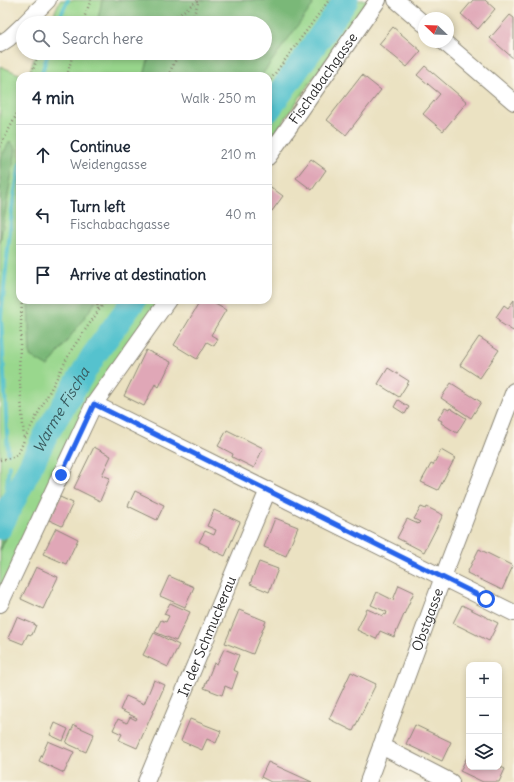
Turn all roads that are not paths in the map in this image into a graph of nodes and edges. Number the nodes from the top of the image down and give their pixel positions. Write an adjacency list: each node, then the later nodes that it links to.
1 (48, 0): 4 (street)
2 (378, 0): 10 (street, Fischabachgasse)
3 (396, 0): 5 (street)
4 (32, 16)
5 (418, 19)
6 (16, 32): 7 (street)
7 (0, 44)
8 (451, 48): 9 (street)
9 (514, 102)
10 (272, 150)
11 (165, 304): 13 (street)
12 (514, 391): 15 (street, Obstgasse)
13 (94, 404): 14 (street); 16 (street)
14 (268, 490): 15 (street); 19 (street, In der Schmuckerau)
15 (443, 577): 17 (street); 18 (street, Obstgasse)
16 (0, 604)
17 (514, 613)
18 (381, 746): 20 (street, Obstgasse); 21 (street)
19 (146, 782)
20 (368, 782)
21 (451, 782)

